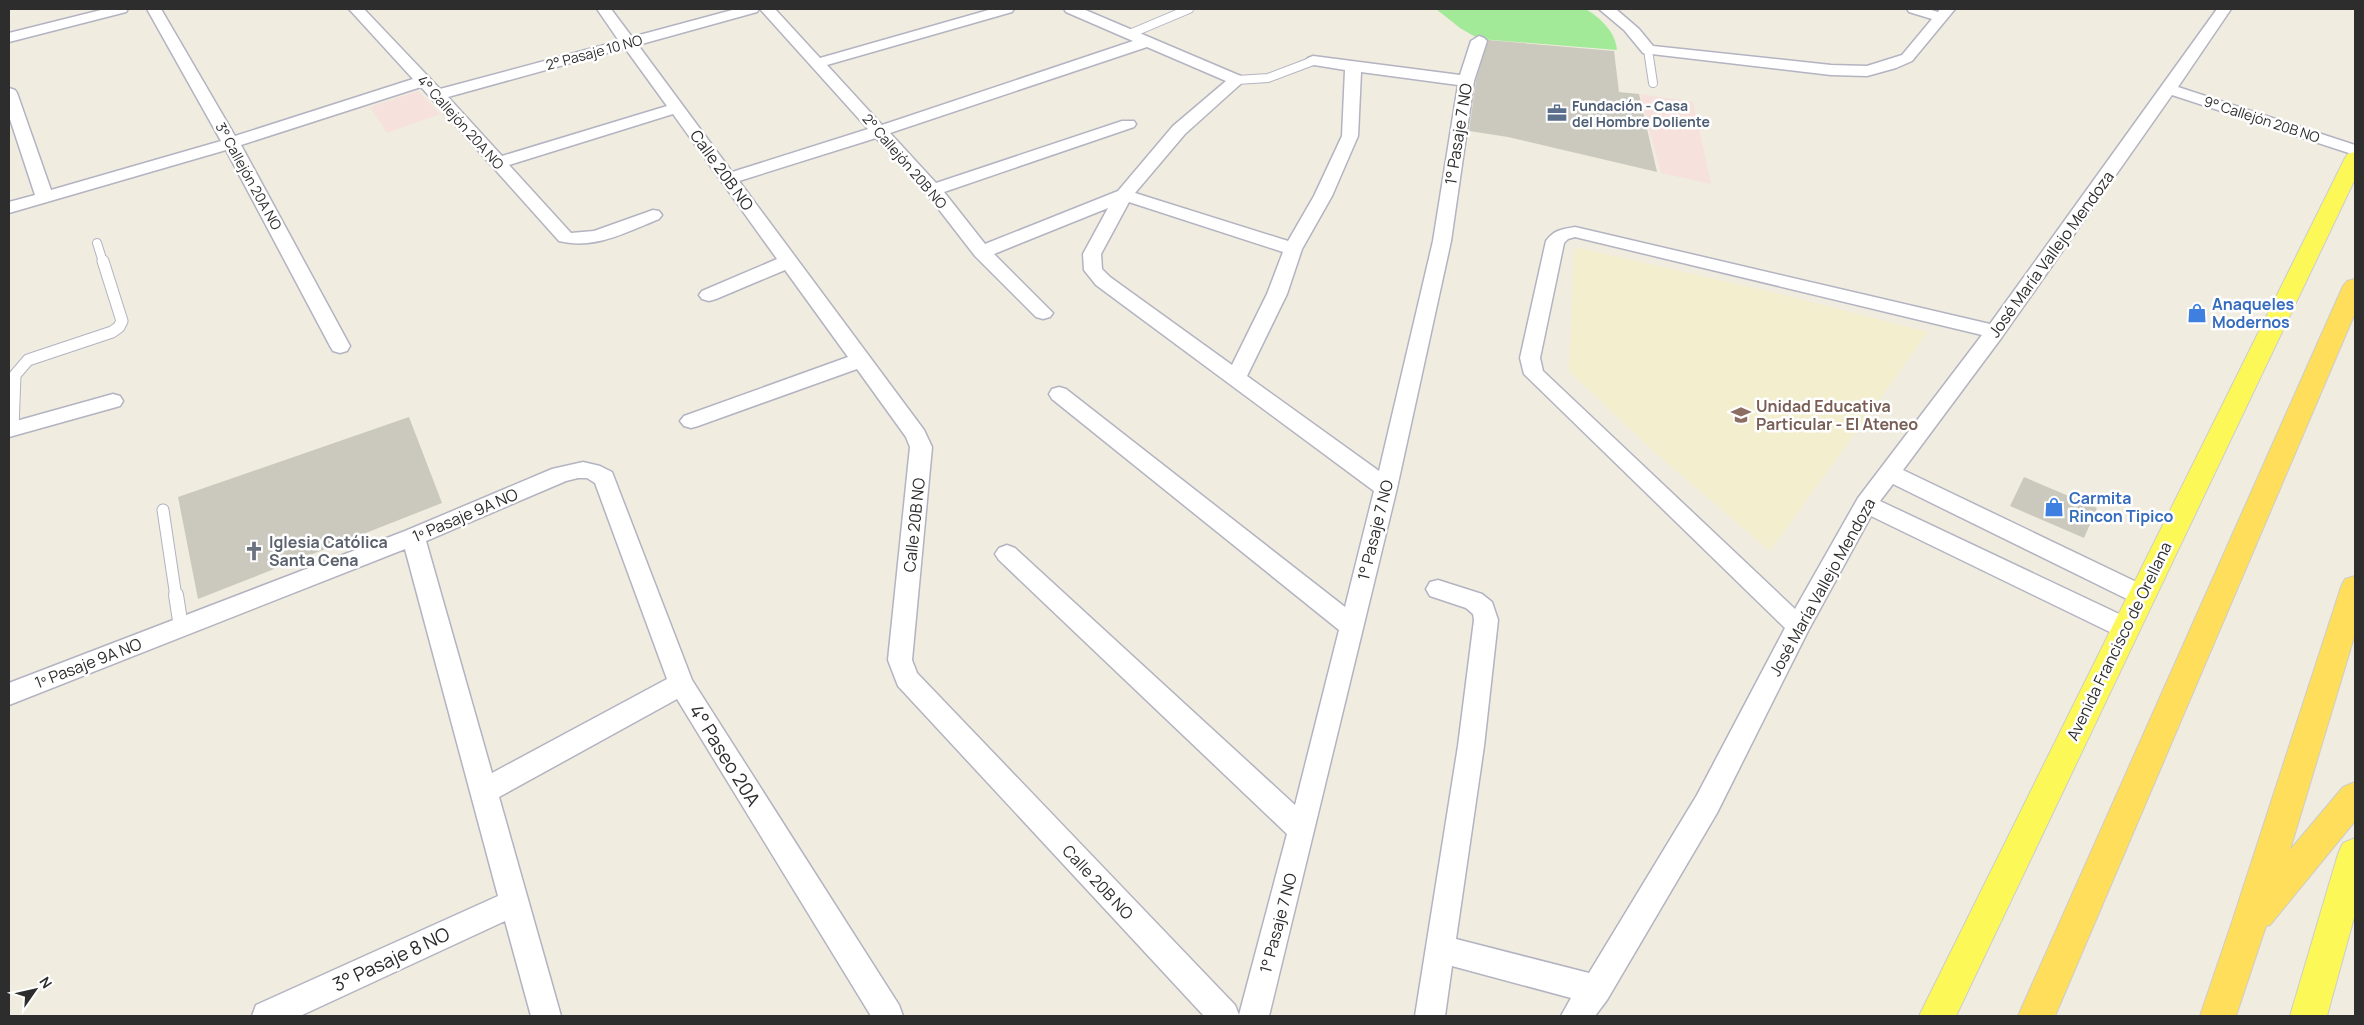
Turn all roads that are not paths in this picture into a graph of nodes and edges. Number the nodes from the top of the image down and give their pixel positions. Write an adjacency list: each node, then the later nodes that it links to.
1 (121, 9): 15 (street)
2 (154, 9): 33 (street, 3° Callejón 20A NO)
3 (356, 9): 24 (street, 4° Callejón 20A NO)
4 (604, 9): 18 (street, Calle 20B NO)
5 (752, 9): 18 (street, 2° Pasaje 10 NO)
6 (767, 9): 21 (street, 2° Callejón 20B NO)
7 (1007, 9): 21 (street)
8 (1071, 9): 14 (street)
9 (1189, 9): 14 (lane)
10 (1606, 9): 19 (street)
11 (1914, 9): 13 (street)
12 (2224, 9): 27 (street, José María Vallejo Mendoza)
13 (1944, 13): 19 (street)
14 (1132, 33): 16 (street)
15 (9, 38)
16 (1149, 41): 23 (street); 32 (street)
17 (1479, 41): 25 (street, 1° Pasaje 7 NO)
18 (628, 42): 29 (street, 2° Pasaje 10 NO); 30 (street, Calle 20B NO)
19 (1648, 50): 26 (lane)
20 (1313, 61): 22 (street); 23 (lane)
21 (818, 63): 32 (street, 2° Callejón 20B NO)
22 (1353, 66): 25 (street); 44 (street)
23 (1237, 80): 39 (street)
24 (424, 81): 29 (street, 4° Callejón 20A NO); 33 (street)
25 (1466, 81): 59 (street, 1° Pasaje 7 NO)
26 (1653, 83)
27 (2169, 89): 34 (street, 9° Callejón 20B NO); 50 (street, José María Vallejo Mendoza)
28 (9, 93): 40 (street)
29 (437, 95): 36 (street, 4° Callejón 20A NO)
30 (677, 108): 36 (street); 37 (street, Calle 20B NO)
31 (1128, 124): 38 (street)
32 (880, 132): 37 (street); 38 (street, 2° Callejón 20B NO)
33 (231, 143): 40 (street); 51 (street, 3° Callejón 20A NO)
34 (2355, 150)
35 (2355, 158): 66 (main road, Avenida Francisco de Orellana)
36 (498, 162): 42 (street, 4° Callejón 20A NO)
37 (728, 179): 46 (street, Calle 20B NO)
38 (933, 190): 45 (street, 2° Callejón 20B NO)
39 (1124, 195): 44 (street); 45 (street); 53 (street)
40 (45, 197): 41 (street)
41 (9, 208)
42 (653, 215)
43 (97, 243): 57 (lane)
44 (1293, 249): 53 (street)
45 (982, 252): 49 (street, 2° Callejón 20B NO)
46 (789, 261): 48 (street); 52 (street, Calle 20B NO)
47 (2355, 286): 89 (highway)
48 (709, 295)
49 (1043, 313)
50 (1994, 332): 58 (street, José María Vallejo Mendoza); 68 (street)
51 (340, 346)
52 (861, 360): 56 (street); 84 (street, Calle 20B NO)
53 (1236, 377): 59 (street)
54 (1059, 394): 67 (street)
55 (113, 401): 57 (street)
56 (692, 421)
57 (11, 429)
58 (1889, 473): 60 (street, José María Vallejo Mendoza); 66 (street)
59 (1386, 488): 67 (street, 1° Pasaje 7 NO)
60 (1866, 504): 68 (street, José María Vallejo Mendoza); 70 (street)
61 (163, 510): 69 (lane)
62 (413, 537): 69 (street, 1º Pasaje 9A NO); 71 (street, 1º Pasaje 9A NO); 73 (street)
63 (1007, 554): 75 (street)
64 (2355, 587): 78 (highway)
65 (1438, 589): 79 (street)
66 (2141, 595): 70 (main road, Avenida Francisco de Orellana)
67 (1351, 626): 75 (street, 1° Pasaje 7 NO)
68 (1798, 626): 80 (street, José María Vallejo Mendoza)
69 (181, 627): 72 (street, 1º Pasaje 9A NO)
70 (2125, 628): 88 (main road, Avenida Francisco de Orellana)
71 (681, 684): 73 (street); 83 (street, 4° Paseo 20A)
72 (9, 694)
73 (484, 791): 77 (street)
74 (2355, 798): 78 (highway)
75 (1302, 830): 85 (street, 1° Pasaje 7 NO)
76 (2355, 854): 91 (main road)
77 (514, 903): 81 (street, 3° Pasaje 8 NO); 82 (street)
78 (2250, 922): 90 (highway)
79 (1441, 949): 80 (street); 86 (street)
80 (1596, 990): 87 (street, José María Vallejo Mendoza)
81 (267, 1016)
82 (546, 1016)
83 (888, 1016)
84 (1224, 1016)
85 (1254, 1016)
86 (1430, 1016)
87 (1576, 1016)
88 (1937, 1016)
89 (2036, 1016)
90 (2218, 1016)
91 (2308, 1016)

